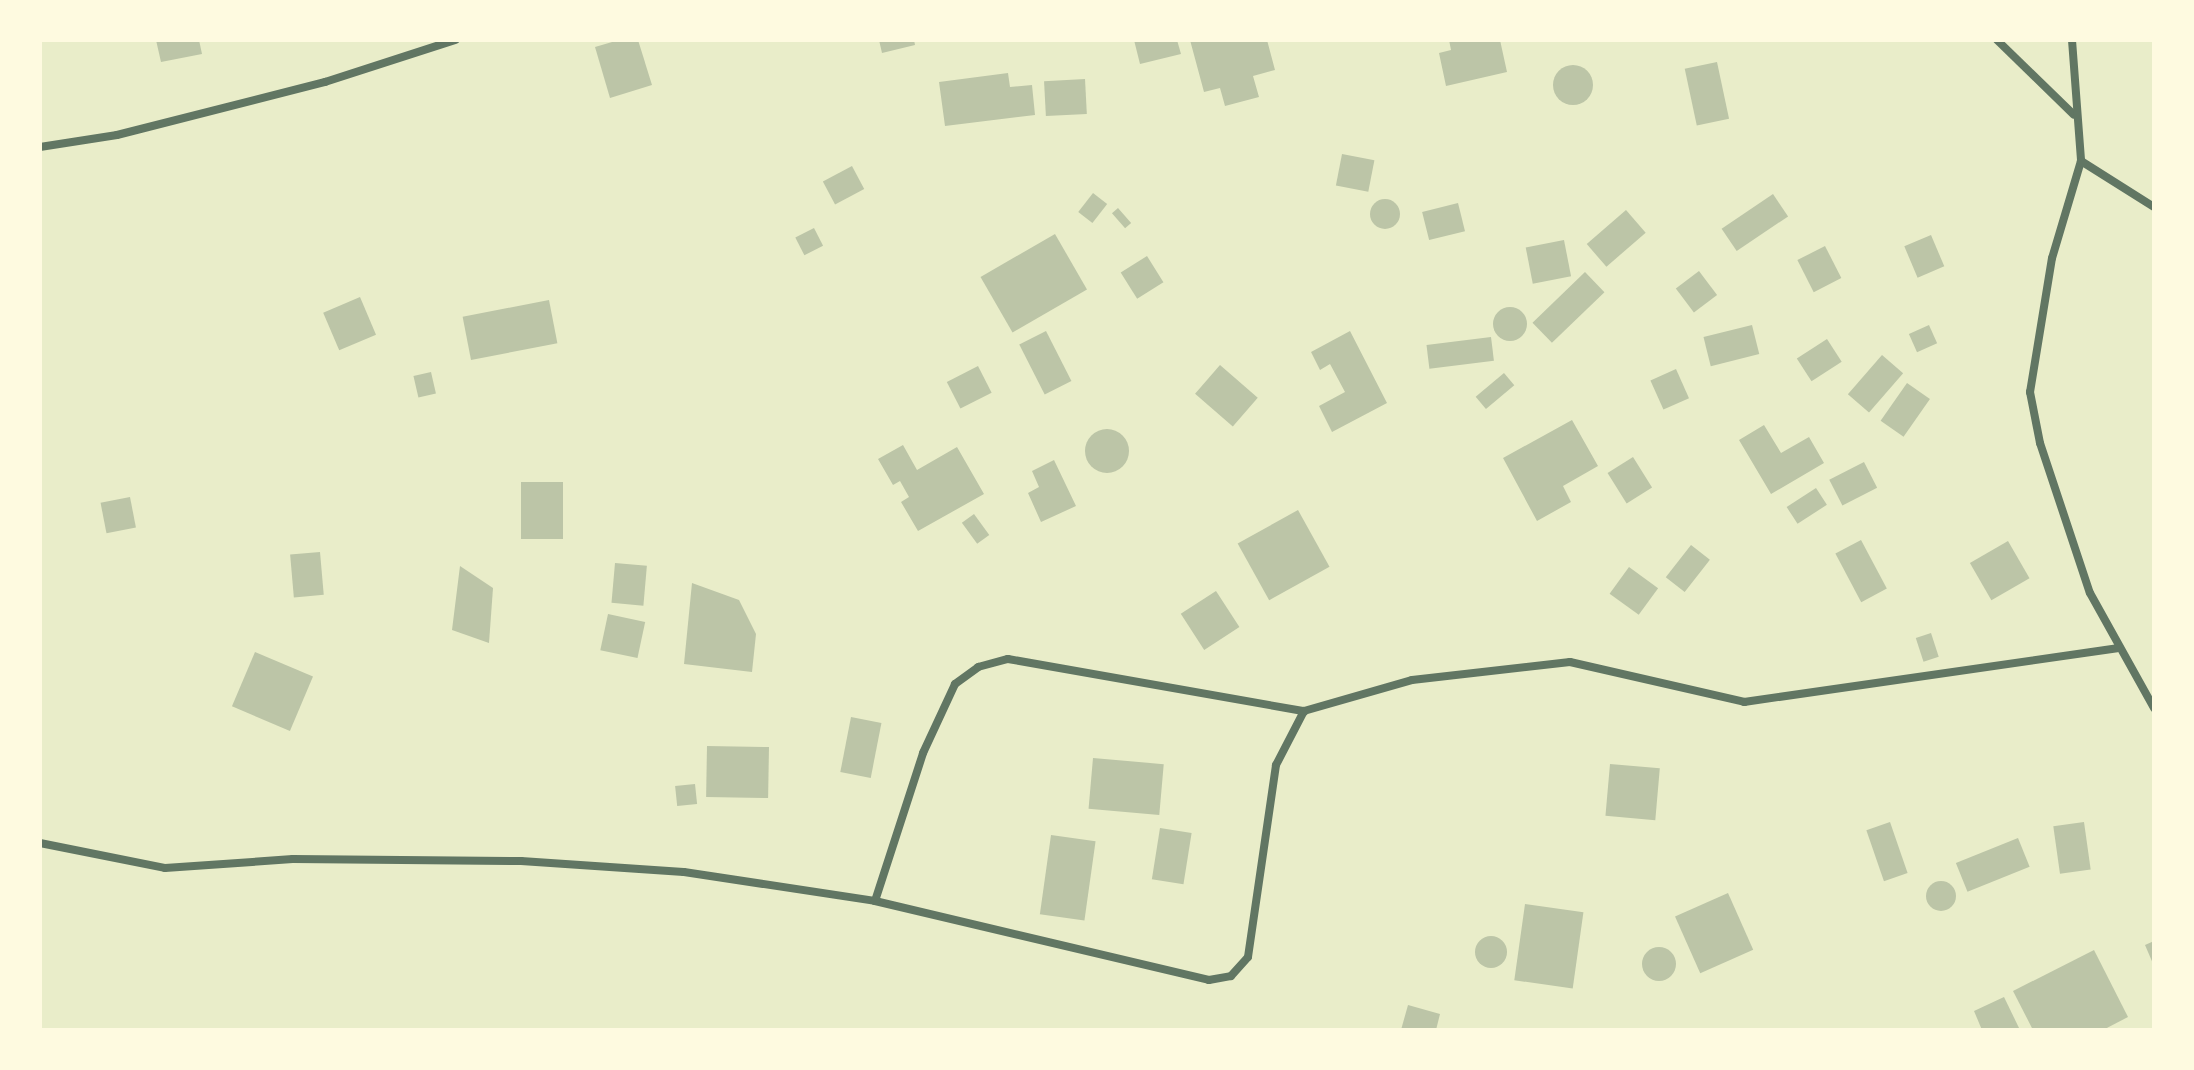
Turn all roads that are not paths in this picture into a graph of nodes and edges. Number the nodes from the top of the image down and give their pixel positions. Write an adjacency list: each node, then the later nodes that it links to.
1 (455, 40): 5 (street)
2 (1997, 40): 4 (street)
3 (2072, 40): 4 (street)
4 (2075, 116): 6 (street)
5 (40, 147)
6 (2081, 161): 7 (street); 8 (street)
7 (2154, 207)
8 (2117, 648): 9 (street); 10 (street)
9 (2154, 708)
10 (1304, 711): 12 (street); 12 (street)
11 (40, 843): 12 (street)
12 (875, 901)

